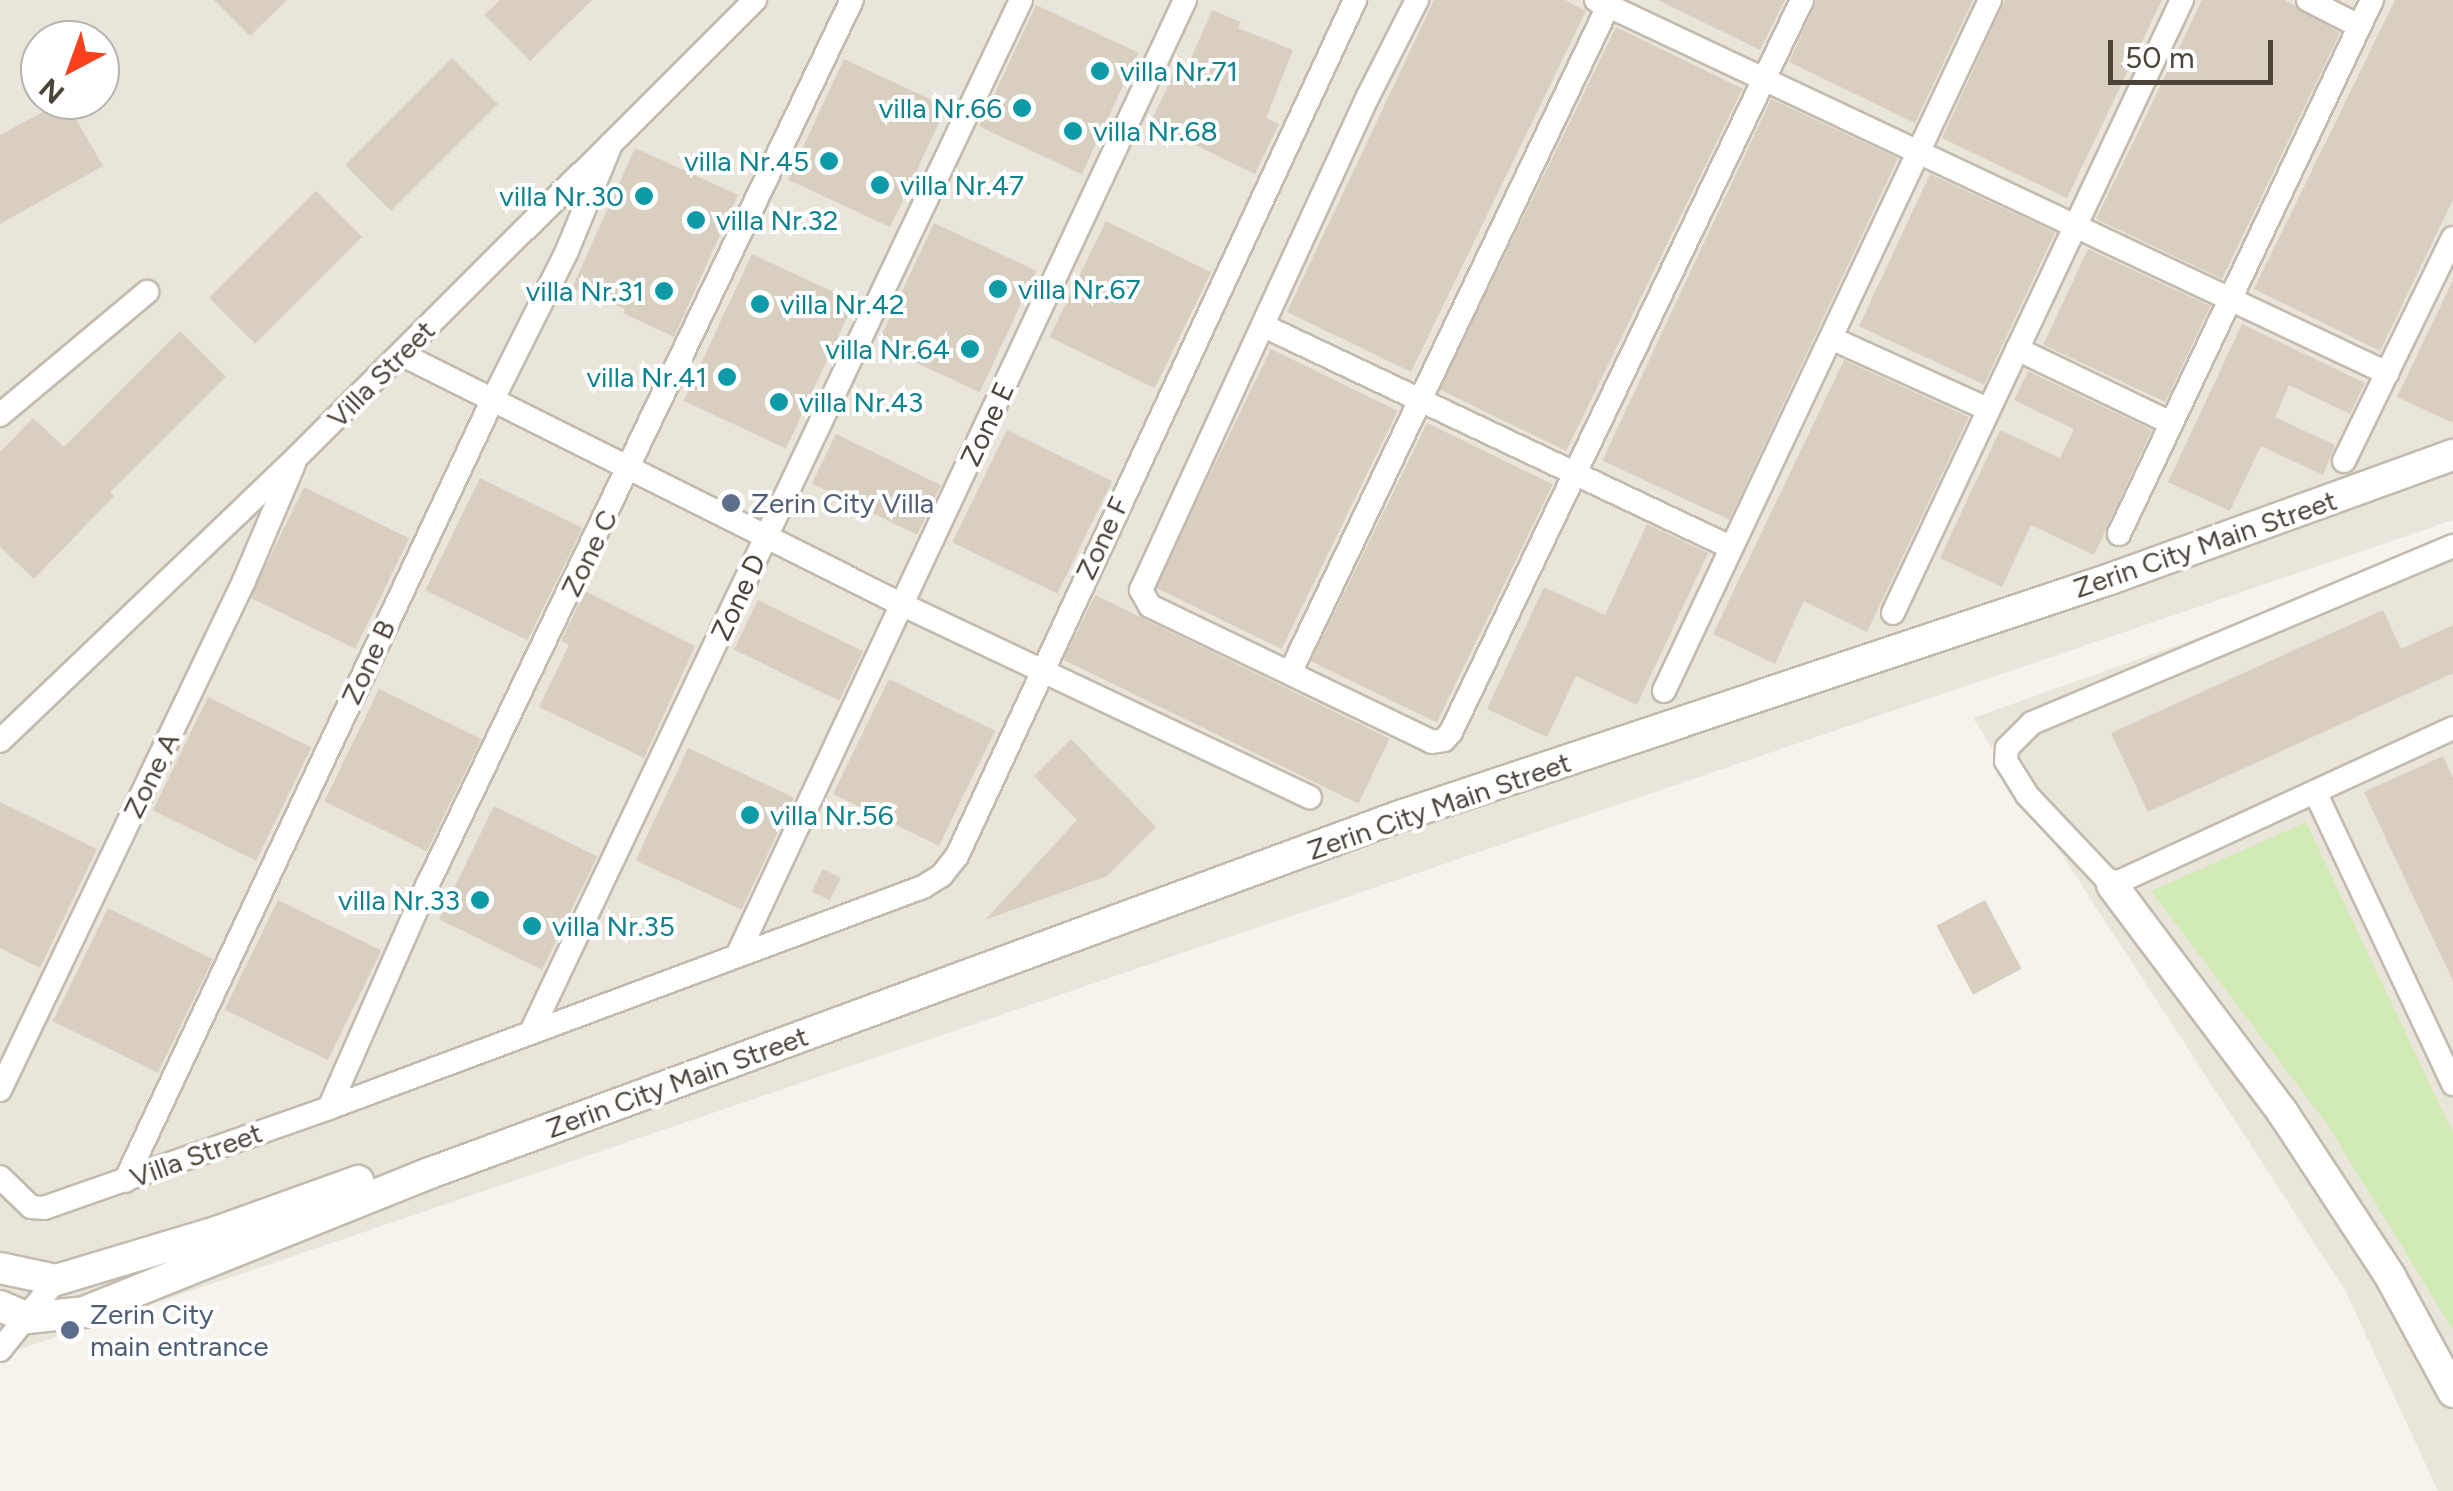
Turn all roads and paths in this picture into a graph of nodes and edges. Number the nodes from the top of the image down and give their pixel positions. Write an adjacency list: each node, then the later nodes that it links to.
1 (756, 0): 15 (street, Villa Street)
2 (852, 0): 34 (street, Zone C)
3 (1021, 0): 37 (street, Zone D)
4 (1184, 0): 40 (street, Zone E)
5 (1355, 0): 42 (street, Zone F)
6 (1417, 0): 21 (street)
7 (1802, 0): 14 (street)
8 (1990, 0): 16 (street)
9 (2182, 0): 17 (street)
10 (2308, 0): 13 (street)
11 (2372, 0): 13 (street)
12 (1605, 2): 14 (street); 26 (street)
13 (2359, 26): 20 (street)
14 (1763, 80): 16 (street); 35 (street)
15 (611, 144): 24 (street, Villa Street); 27 (street, Zone B)
16 (1920, 154): 17 (street); 22 (street)
17 (2075, 227): 20 (street); 23 (street)
18 (2450, 251): 25 (street)
19 (147, 292): 29 (street)
20 (2229, 299): 25 (street); 30 (street)
21 (1264, 326): 26 (street); 43 (street)
22 (1833, 338): 28 (street); 38 (street)
23 (2017, 349): 28 (street); 30 (street)
24 (400, 354): 27 (street); 32 (street, Villa Street)
25 (2387, 373): 33 (street)
26 (1421, 398): 35 (street); 43 (street)
27 (493, 399): 34 (street); 57 (street, Zone B)
28 (1988, 408): 41 (street)
29 (0, 416)
30 (2171, 423): 36 (street)
31 (2453, 455): 55 (street, Zerin City Main Street)
32 (296, 457): 46 (street, Villa Street); 53 (street, Zone A)
33 (2344, 461)
34 (630, 468): 37 (street); 54 (street, Zone C)
35 (1575, 470): 38 (street); 43 (street)
36 (2119, 534)
37 (768, 536): 40 (street); 51 (street, Zone D)
38 (1730, 546): 44 (street)
39 (2453, 546): 49 (street)
40 (903, 605): 42 (street); 50 (street, Zone E)
41 (1893, 613)
42 (1040, 670): 48 (street); 50 (street, Zone F)
43 (1290, 673)
44 (1664, 690)
45 (2453, 728): 47 (street)
46 (0, 741)
47 (2316, 794): 49 (street); 52 (street)
48 (1310, 798)
49 (2112, 885): 62 (street)
50 (738, 956): 51 (street, Villa Street)
51 (531, 1032): 54 (street, Villa Street)
52 (2453, 1084)
53 (0, 1090)
54 (329, 1108): 57 (street, Villa Street)
55 (430, 1173): 59 (street, Zerin City Main Street); 60 (street, Zerin City Main Street)
56 (0, 1178): 57 (street, Villa Street)
57 (125, 1181)
58 (0, 1268): 59 (street, Zerin City Main Street)
59 (56, 1280): 60 (street)
60 (14, 1312): 61 (street)
61 (0, 1350)
62 (2453, 1392)

